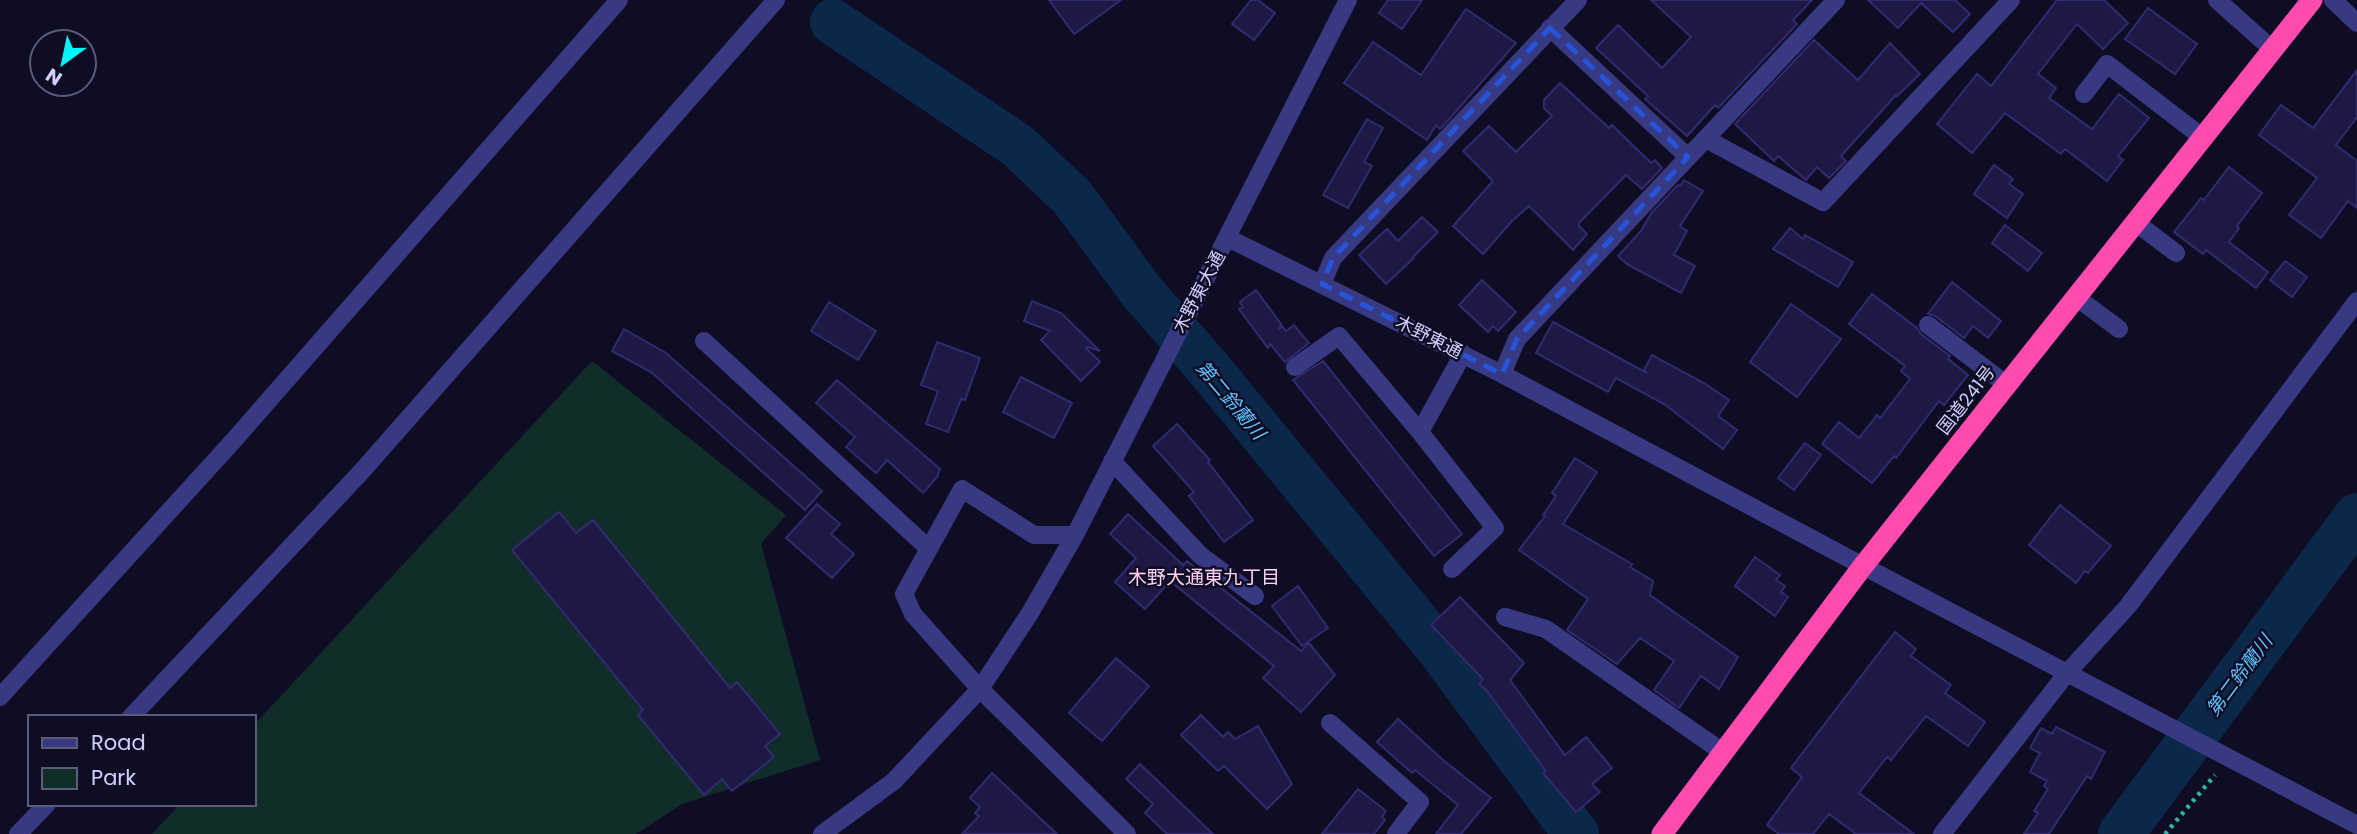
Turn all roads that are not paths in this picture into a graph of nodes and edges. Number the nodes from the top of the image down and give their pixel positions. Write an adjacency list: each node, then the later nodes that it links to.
1 (619, 0): 40 (street)
2 (776, 0): 41 (street)
3 (1348, 0): 18 (street)
4 (1578, 0): 11 (street)
5 (1836, 0): 15 (street)
6 (2011, 0): 15 (street)
7 (2217, 0): 12 (street)
8 (2312, 0): 12 (highway, 国道241号)
9 (2333, 0): 10 (street)
10 (2357, 23)
11 (1550, 28): 16 (street); 20 (street)
12 (2272, 48): 14 (highway, 国道241号)
13 (2084, 94): 14 (street)
14 (2202, 137): 17 (highway, 国道241号)
15 (1706, 139): 16 (street)
16 (1688, 157): 28 (street)
17 (2136, 222): 19 (street); 21 (highway, 国道241号)
18 (1228, 238): 20 (street, 木野東通); 31 (street, 木野東大通)
19 (2176, 253)
20 (1322, 284): 26 (street, 木野東通)
21 (2076, 297): 24 (street); 29 (highway, 国道241号)
22 (2357, 300): 38 (street)
23 (1928, 326): 29 (street)
24 (2119, 329)
25 (704, 341): 33 (street)
26 (1463, 354): 28 (street, 木野東通); 30 (street)
27 (1294, 366): 30 (street)
28 (1502, 374): 34 (street, 木野東通)
29 (2007, 385): 34 (highway, 国道241号)
30 (1419, 432): 35 (street)
31 (1112, 461): 32 (street, 木野東大通); 36 (street)
32 (1075, 535): 33 (street); 39 (street, 木野東大通)
33 (929, 549): 39 (street)
34 (1863, 566): 38 (street, 木野東通); 43 (highway, 国道241号)
35 (1452, 569)
36 (1255, 596)
37 (1505, 617): 43 (street)
38 (2067, 673): 45 (street, 木野東通); 51 (street)
39 (980, 689): 47 (street, 木野東大通); 48 (street)
40 (0, 697)
41 (133, 715)
42 (1330, 723): 49 (street)
43 (1724, 753): 50 (highway, 国道241号)
44 (45, 806): 46 (street)
45 (2353, 827)
46 (18, 834)
47 (822, 834)
48 (1127, 834)
49 (1396, 834)
50 (1662, 834)
51 (1942, 834)

